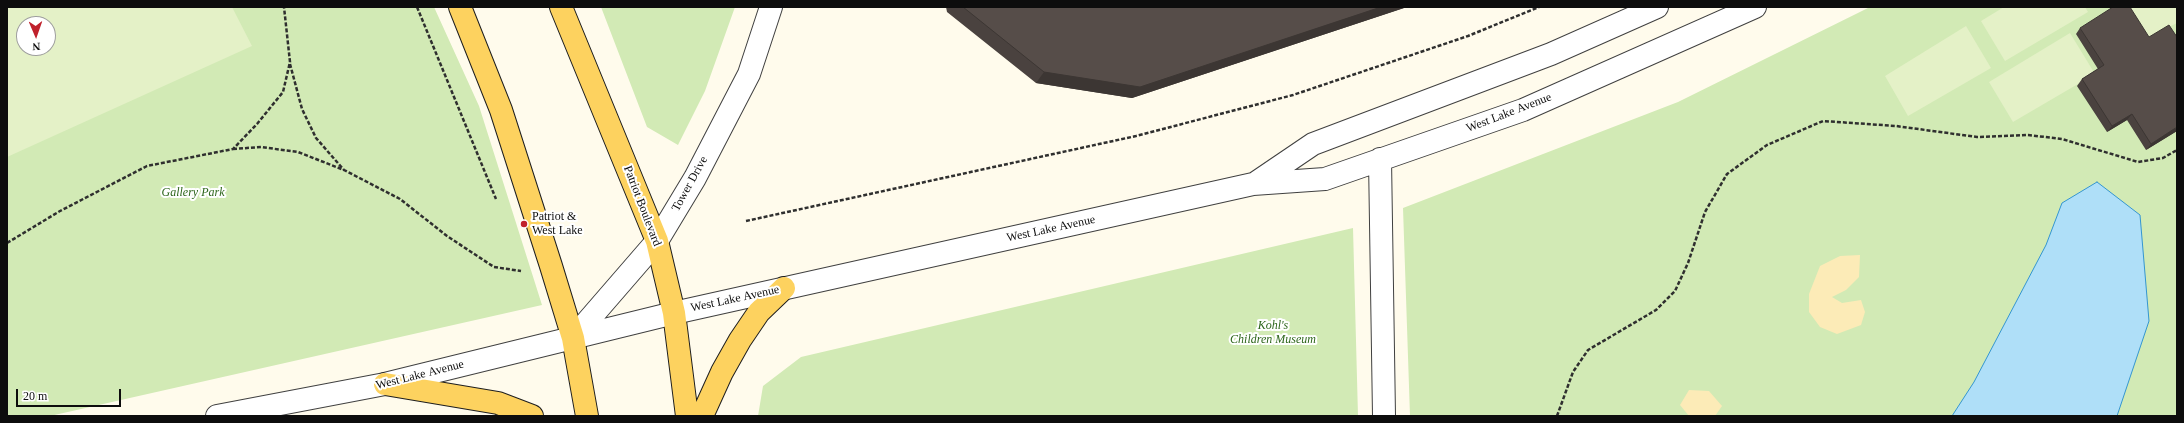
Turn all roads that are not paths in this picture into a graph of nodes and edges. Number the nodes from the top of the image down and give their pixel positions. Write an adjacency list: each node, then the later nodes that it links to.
1 (460, 7): 11 (main road)
2 (561, 7): 8 (main road, Patriot Boulevard)
3 (771, 7): 8 (street, Tower Drive)
4 (1658, 7): 7 (street, West Lake Avenue)
5 (1755, 7): 6 (street, West Lake Avenue)
6 (1380, 160): 7 (street, West Lake Avenue); 18 (street)
7 (1253, 184): 9 (street, West Lake Avenue)
8 (657, 241): 10 (main road, Patriot Boulevard); 11 (street, Tower Drive)
9 (784, 288): 10 (street, West Lake Avenue); 17 (main road)
10 (674, 312): 11 (street, West Lake Avenue); 16 (main road, Patriot Boulevard)
11 (573, 338): 12 (street, West Lake Avenue); 15 (main road)
12 (385, 384): 13 (street, West Lake Avenue); 14 (main road)
13 (217, 416)
14 (532, 416)
15 (587, 416)
16 (687, 416)
17 (702, 416)
18 (1384, 416)

